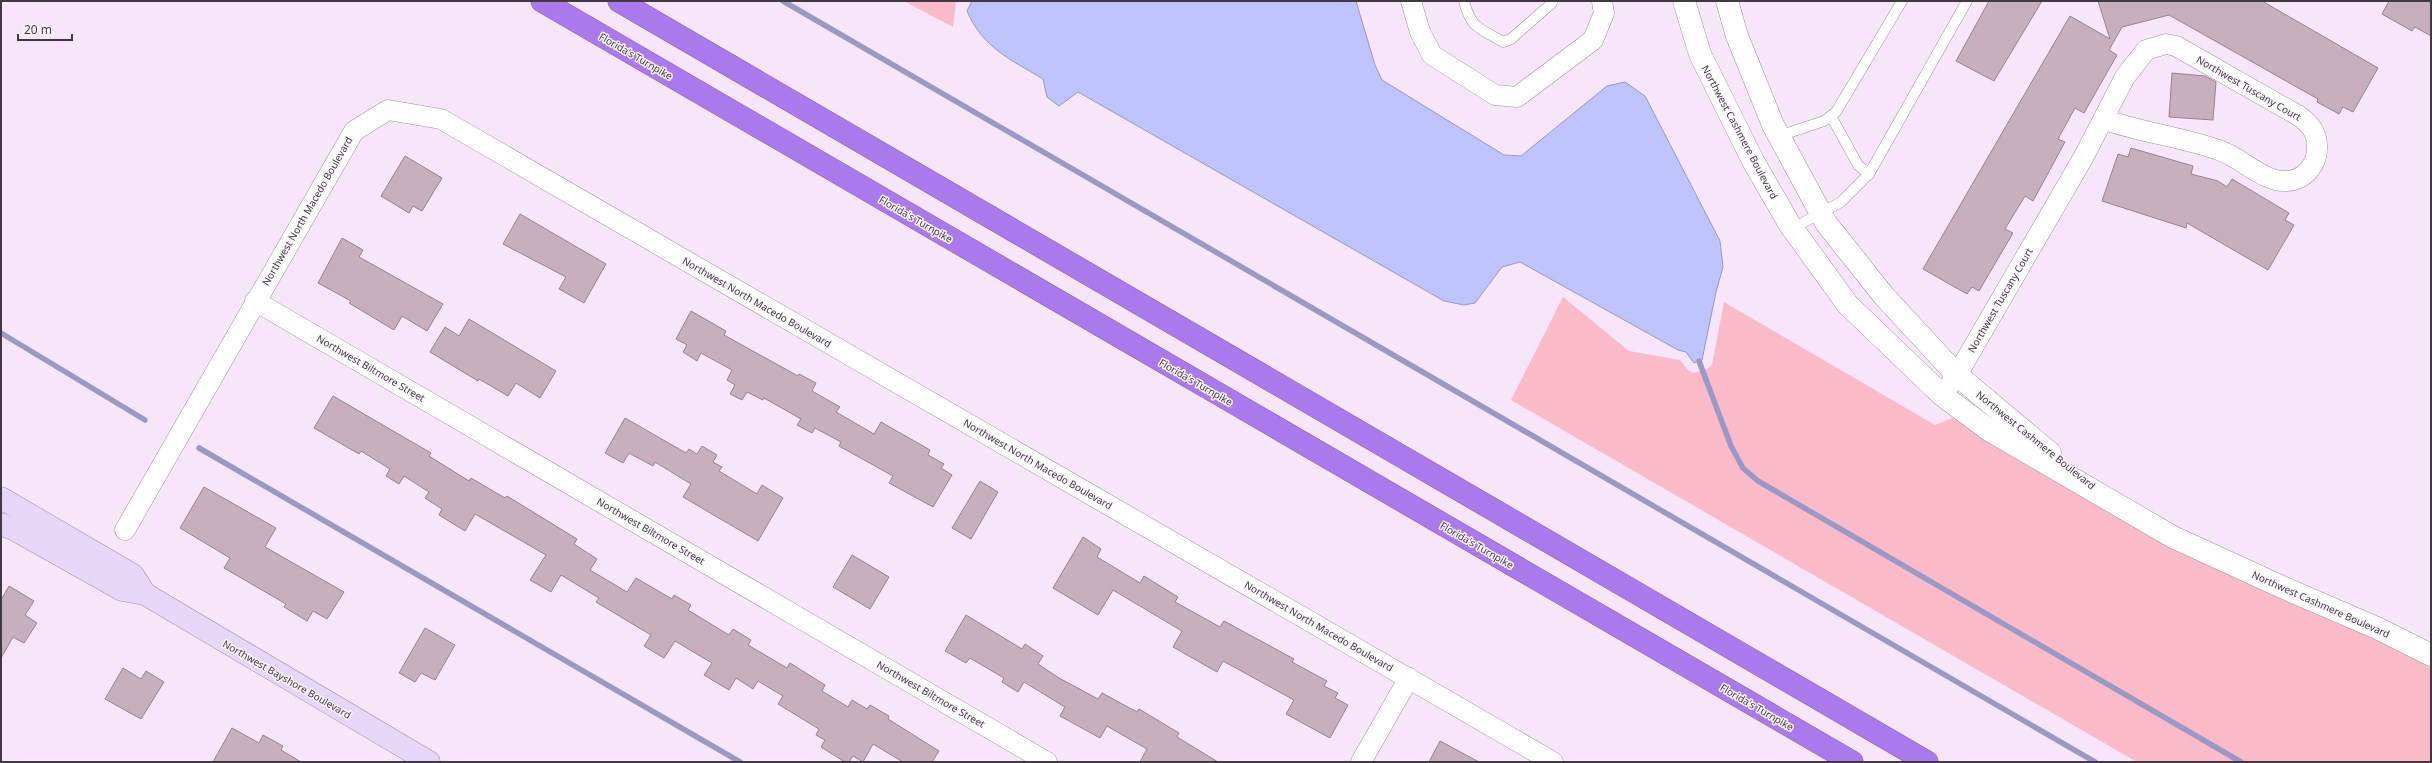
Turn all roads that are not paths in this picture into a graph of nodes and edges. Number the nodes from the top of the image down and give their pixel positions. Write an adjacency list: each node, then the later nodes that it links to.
1 (542, 1): 31 (highway, Florida's Turnpike)
2 (619, 1): 32 (highway)
3 (1411, 1): 6 (street)
4 (1464, 1): 5 (lane)
5 (1552, 1)
6 (1602, 1)
7 (1684, 1): 16 (street, Northwest Cashmere Boulevard)
8 (1727, 1): 13 (street, Northwest Cashmere Boulevard)
9 (1902, 1): 11 (lane)
10 (1967, 1): 14 (lane)
11 (1831, 116): 13 (lane); 14 (lane)
12 (2103, 119): 12 (street, Northwest Tuscany Court); 18 (street, Northwest Tuscany Court)
13 (1779, 136): 15 (street, Northwest Cashmere Boulevard)
14 (1869, 174): 15 (lane)
15 (1821, 213): 16 (lane); 18 (street, Northwest Cashmere Boulevard)
16 (1793, 228): 19 (street, Northwest Cashmere Boulevard)
17 (255, 301): 23 (street, Northwest North Macedo Boulevard); 26 (street, Northwest North Macedo Boulevard); 28 (street, Northwest Biltmore Street)
18 (1957, 375): 19 (street, Northwest Tuscany Court); 21 (street, Northwest Cashmere Boulevard)
19 (1942, 396): 21 (street, Northwest Cashmere Boulevard)
20 (1, 498): 24 (main road, Northwest Bayshore Boulevard)
21 (2105, 498): 25 (street, Northwest Cashmere Boulevard)
22 (1, 524): 24 (main road, Northwest Bayshore Boulevard)
23 (125, 530)
24 (145, 594): 27 (main road, Northwest Bayshore Boulevard)
25 (2431, 655)
26 (1409, 678): 29 (street); 30 (street, Northwest North Macedo Boulevard)
27 (429, 762)
28 (1047, 762)
29 (1360, 762)
30 (1553, 762)
31 (1852, 762)
32 (1927, 762)

